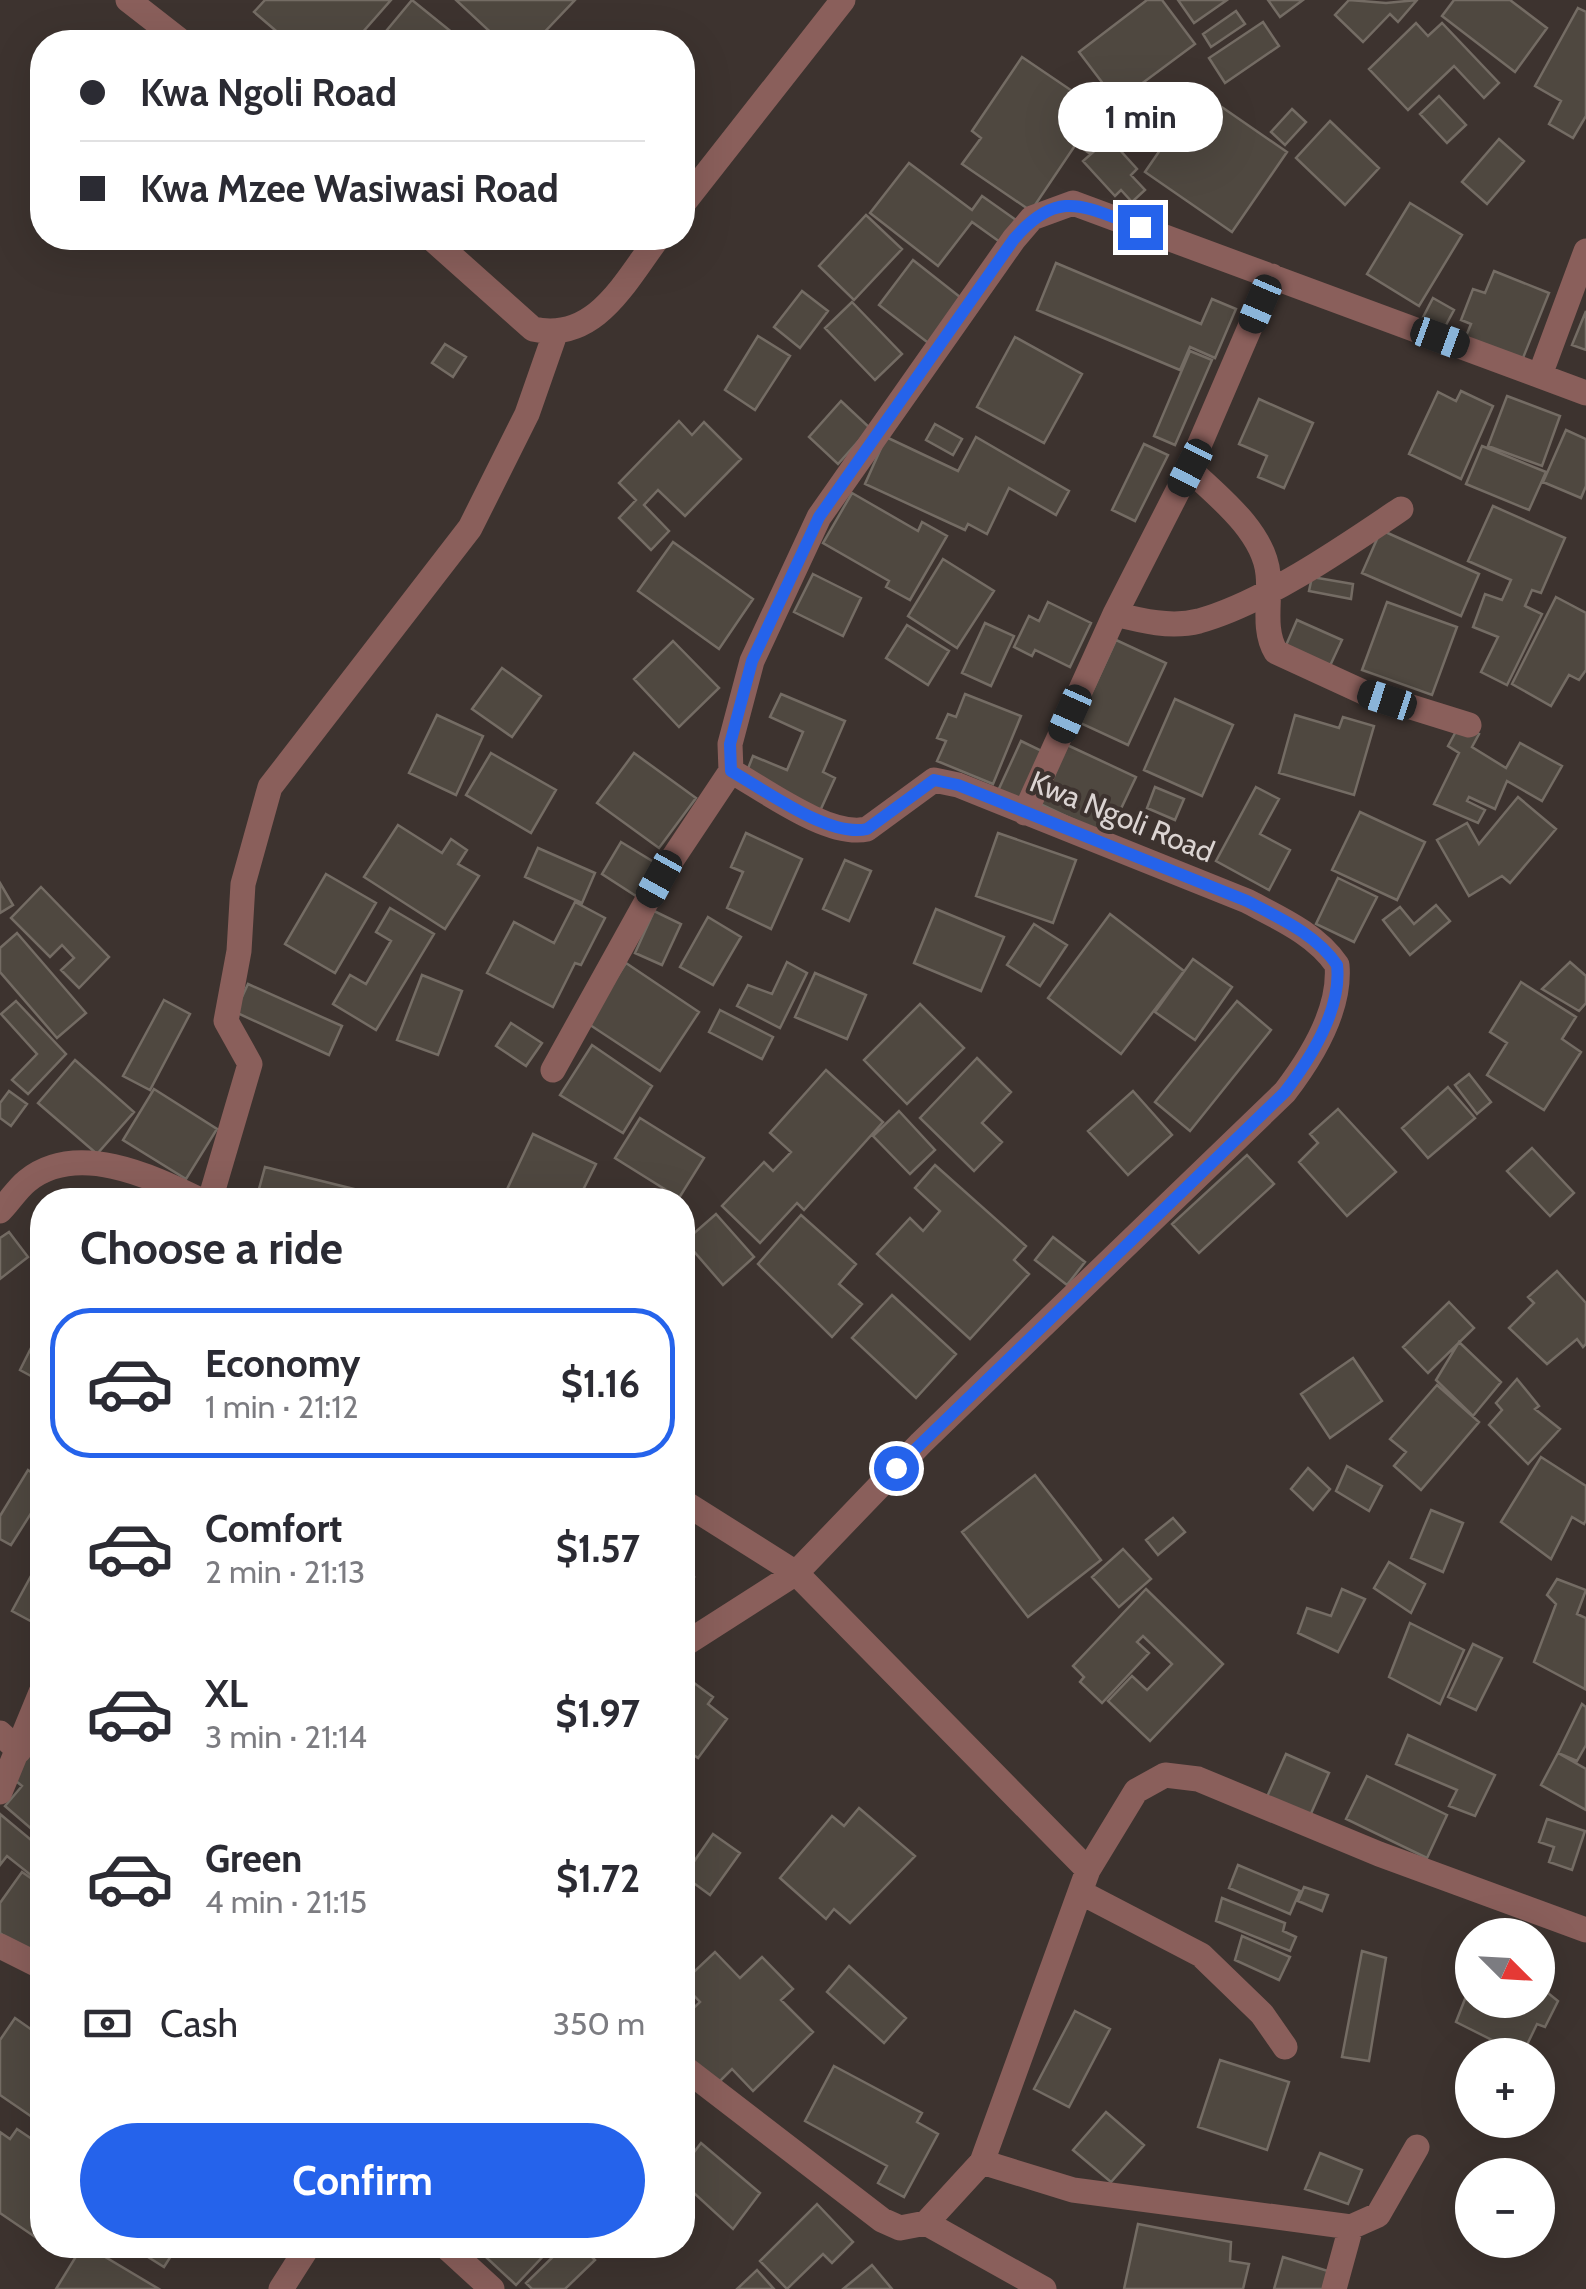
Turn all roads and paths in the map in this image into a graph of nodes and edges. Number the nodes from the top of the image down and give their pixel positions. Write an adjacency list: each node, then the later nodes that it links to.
1 (128, 0): 3 (street)
2 (844, 0): 4 (street)
3 (167, 30)
4 (695, 189)
5 (444, 250): 9 (street)
6 (649, 250): 9 (street)
7 (1586, 251): 10 (street)
8 (1272, 276): 10 (street); 12 (street); 17 (street)
9 (556, 334): 21 (street)
10 (1540, 375): 11 (street)
11 (1586, 393)
12 (1190, 468): 14 (street); 15 (street)
13 (1401, 508): 14 (street)
14 (1268, 590): 15 (street); 16 (street)
15 (1115, 614): 18 (street)
16 (1470, 725)
17 (731, 771): 18 (street, Kwa Ngoli Road); 19 (street)
18 (1025, 814): 24 (street, Kwa Ngoli Road)
19 (552, 1070)
20 (166, 1188): 22 (street)
21 (214, 1188)
22 (0, 1211)
23 (695, 1509): 24 (street)
24 (796, 1573): 25 (street); 30 (street)
25 (695, 1638)
26 (30, 1722): 28 (street)
27 (0, 1733): 28 (street)
28 (19, 1751): 29 (street)
29 (0, 1792)
30 (1084, 1881): 31 (street); 34 (street); 37 (street)
31 (1586, 1930)
32 (0, 1946): 33 (street)
33 (30, 1962)
34 (1286, 2047)
35 (695, 2076): 38 (street)
36 (1417, 2147): 39 (street)
37 (982, 2162): 38 (street); 39 (street)
38 (926, 2223): 44 (street)
39 (1351, 2227): 45 (street)
40 (300, 2258): 42 (street)
41 (458, 2258): 43 (street)
42 (281, 2289)
43 (492, 2289)
44 (1044, 2289)
45 (1334, 2289)

